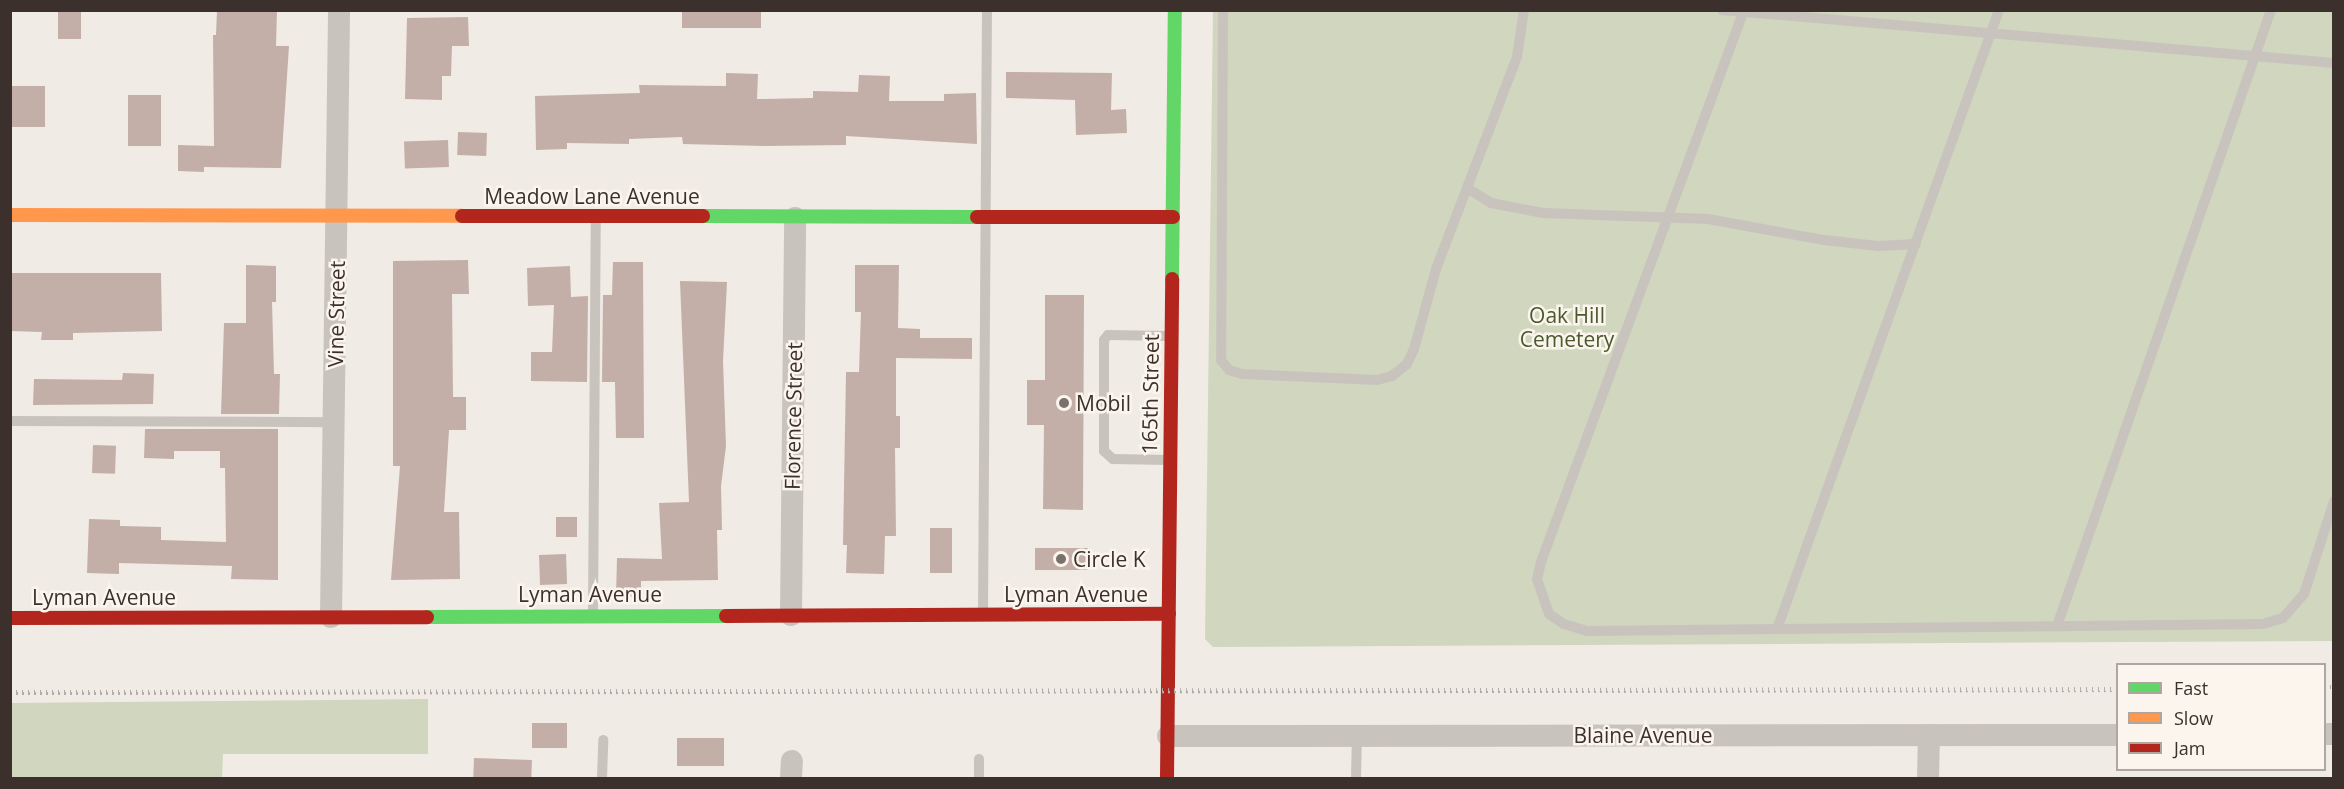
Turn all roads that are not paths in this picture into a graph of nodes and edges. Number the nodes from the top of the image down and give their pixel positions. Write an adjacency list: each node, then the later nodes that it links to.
1 (339, 10): 15 (street, Vine Street)
2 (987, 10): 20 (lane)
3 (1175, 10): 17 (street, 165th Street)
4 (1223, 10): 13 (lane)
5 (1524, 10): 13 (lane)
6 (1722, 10): 9 (lane)
7 (1999, 10): 10 (lane)
8 (2271, 10): 11 (lane)
9 (1744, 11): 10 (lane); 16 (lane)
10 (1991, 34): 11 (lane); 21 (lane)
11 (2256, 56): 12 (lane); 33 (lane)
12 (2334, 63)
13 (1467, 188): 16 (lane)
14 (10, 215): 15 (street, Meadow Lane Avenue)
15 (337, 215): 18 (street, Meadow Lane Avenue); 24 (street, Vine Street)
16 (1669, 216): 21 (lane); 34 (lane)
17 (1173, 217): 20 (street, Meadow Lane Avenue); 22 (street, 165th Street)
18 (596, 218): 19 (street, Meadow Lane Avenue); 28 (lane)
19 (795, 218): 20 (street, Meadow Lane Avenue); 29 (street, Florence Street)
20 (988, 219): 30 (lane)
21 (1916, 244): 34 (lane)
22 (1172, 337): 25 (street, 165th Street); 25 (lane)
23 (10, 421): 24 (lane)
24 (334, 422): 31 (street, Vine Street)
25 (1171, 460): 27 (street, 165th Street)
26 (2334, 501): 33 (lane)
27 (1169, 614): 30 (street, Lyman Avenue); 38 (street, 165th Street)
28 (593, 615): 29 (street, Lyman Avenue); 31 (street, Lyman Avenue)
29 (791, 615): 30 (street, Lyman Avenue)
30 (983, 615)
31 (331, 617): 32 (street, Lyman Avenue)
32 (10, 618)
33 (2057, 626): 34 (lane)
34 (1777, 629)
35 (1357, 735): 36 (street, Blaine Avenue); 38 (street, Blaine Avenue); 44 (lane)
36 (1929, 735): 37 (street, Blaine Avenue); 45 (street)
37 (2116, 735)
38 (1168, 736): 43 (street, 165th Street)
39 (603, 740): 41 (lane)
40 (979, 759): 42 (lane)
41 (602, 778)
42 (979, 778)
43 (1167, 778)
44 (1356, 778)
45 (1928, 778)

